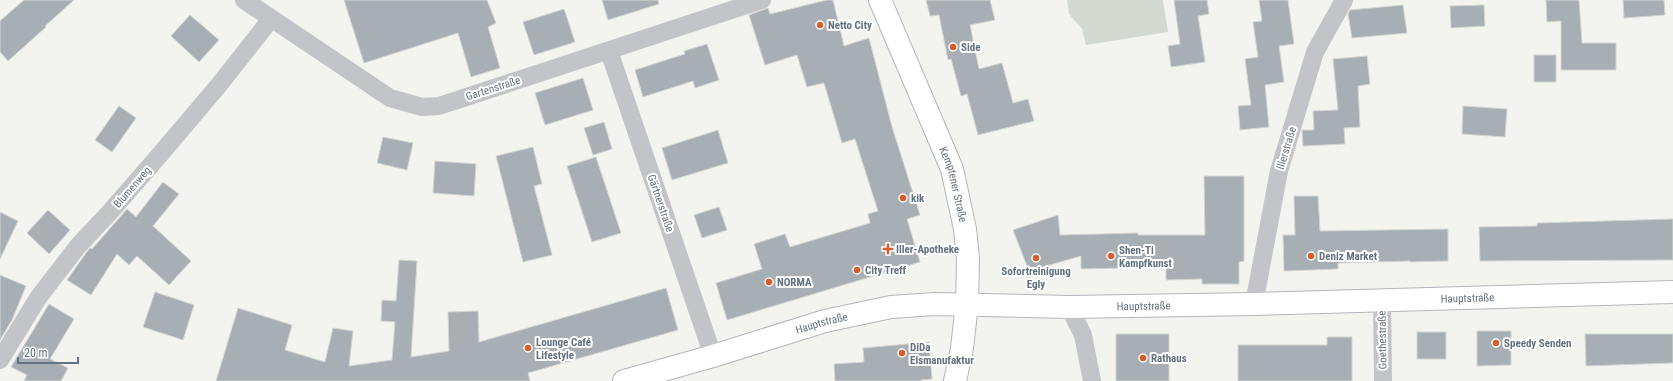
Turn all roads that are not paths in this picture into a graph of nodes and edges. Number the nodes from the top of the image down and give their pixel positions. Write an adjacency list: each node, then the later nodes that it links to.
1 (244, 0): 5 (street, Gartenstraße)
2 (762, 0): 6 (street, Gartenstraße)
3 (880, 0): 9 (main road, Kemptener Straße)
4 (1344, 0): 10 (street, Illerstraße)
5 (271, 19): 6 (street, Gartenstraße); 13 (street, Blumenweg)
6 (609, 51): 12 (street, Gärtnerstraße)
7 (1673, 292): 8 (main road, Hauptstraße)
8 (1382, 300): 10 (main road, Hauptstraße); 17 (street, Goethestraße)
9 (967, 304): 11 (main road, Hauptstraße); 12 (main road, Hauptstraße); 15 (main road, Kemptener Straße)
10 (1254, 304): 11 (main road, Hauptstraße)
11 (1069, 307): 16 (street)
12 (713, 356): 14 (main road, Hauptstraße)
13 (0, 360)
14 (624, 381)
15 (955, 381)
16 (1092, 381)
17 (1383, 381)

